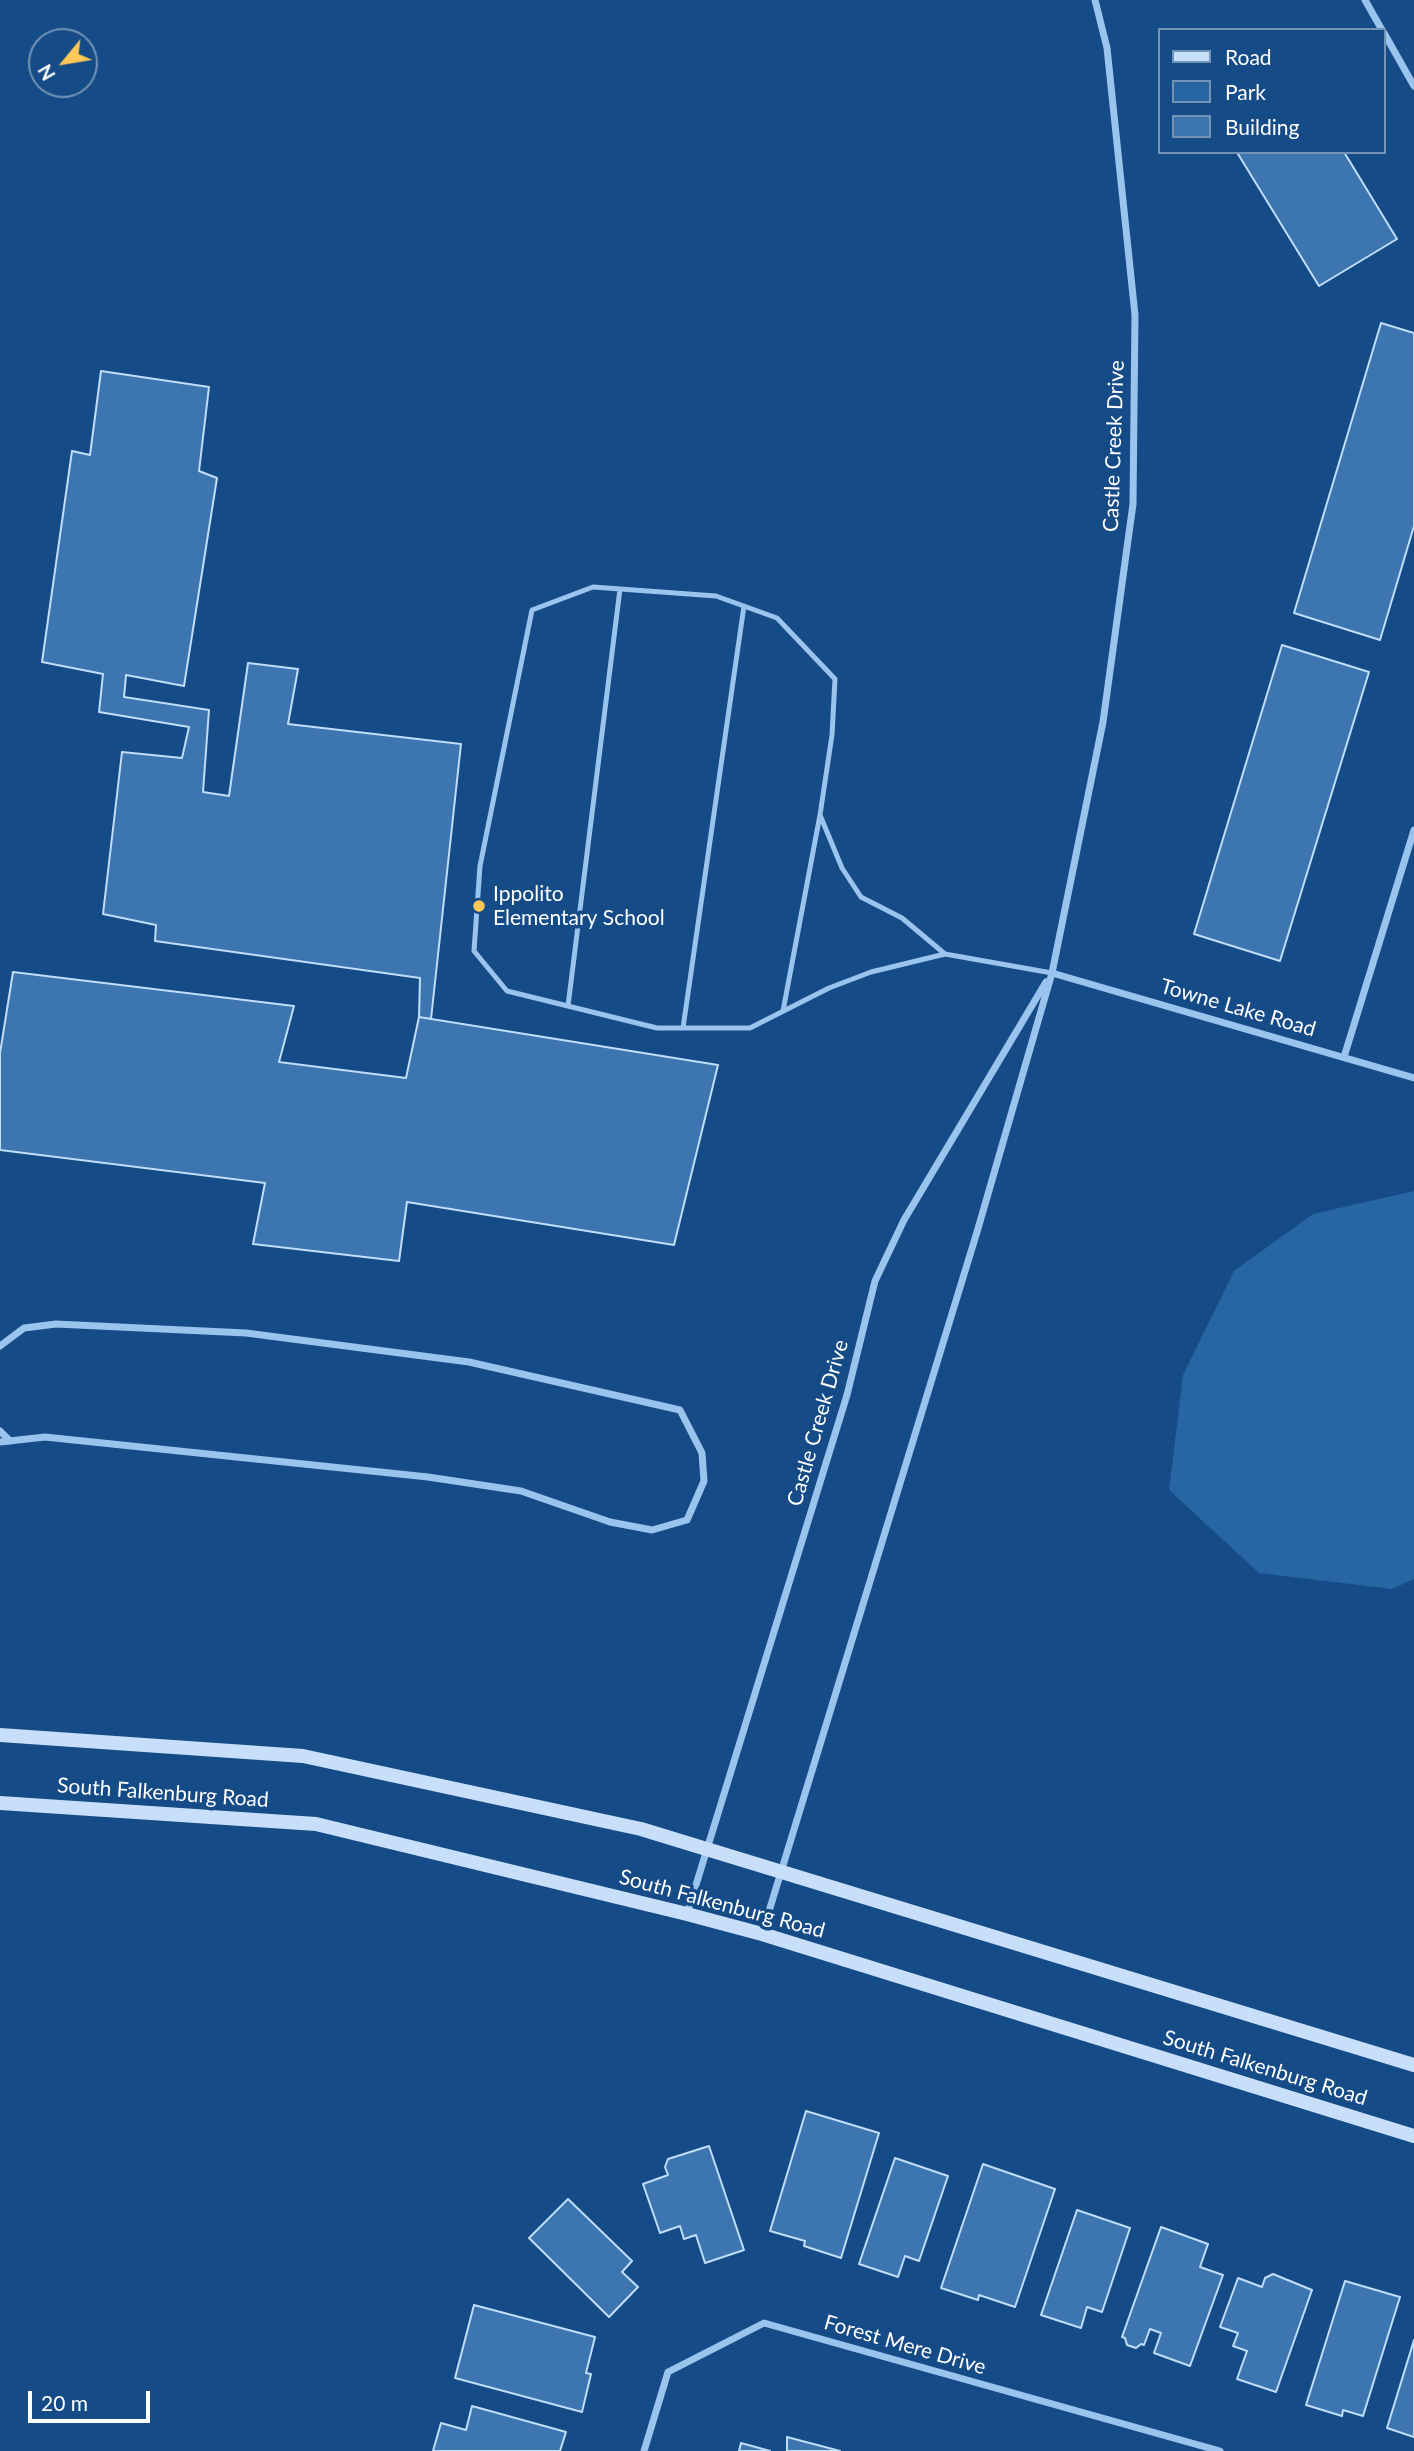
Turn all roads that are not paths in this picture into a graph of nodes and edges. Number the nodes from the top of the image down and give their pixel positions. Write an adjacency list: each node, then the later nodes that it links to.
1 (1095, 0): 11 (street, Castle Creek Drive)
2 (1365, 0): 3 (street)
3 (1381, 28)
4 (1386, 37): 5 (street)
5 (1414, 86)
6 (620, 589): 7 (lane); 12 (lane); 12 (lane)
7 (744, 606): 8 (lane); 14 (lane)
8 (820, 815): 10 (lane); 13 (lane)
9 (1414, 830): 15 (street)
10 (945, 954): 11 (lane); 13 (lane)
11 (1052, 973): 15 (street, Towne Lake Road); 23 (street, Castle Creek Drive); 24 (street, Castle Creek Drive)
12 (568, 1006): 14 (lane)
13 (783, 1011): 14 (lane)
14 (683, 1028)
15 (1344, 1057): 16 (street, Towne Lake Road)
16 (1414, 1079)
17 (0, 1346): 19 (street)
18 (0, 1431): 19 (street)
19 (10, 1441): 20 (street)
20 (0, 1442)
21 (0, 1735): 23 (street)
22 (0, 1803): 25 (street, South Falkenburg Road)
23 (707, 1848): 24 (street); 25 (street, Castle Creek Drive)
24 (782, 1871): 26 (street, Castle Creek Drive); 27 (street)
25 (687, 1914): 26 (street, South Falkenburg Road)
26 (762, 1934): 28 (street, South Falkenburg Road)
27 (1414, 2065)
28 (1414, 2136)
29 (1198, 2448): 30 (street, Forest Mere Drive); 31 (street, Forest Mere Drive)
30 (644, 2451)
31 (1220, 2451)

